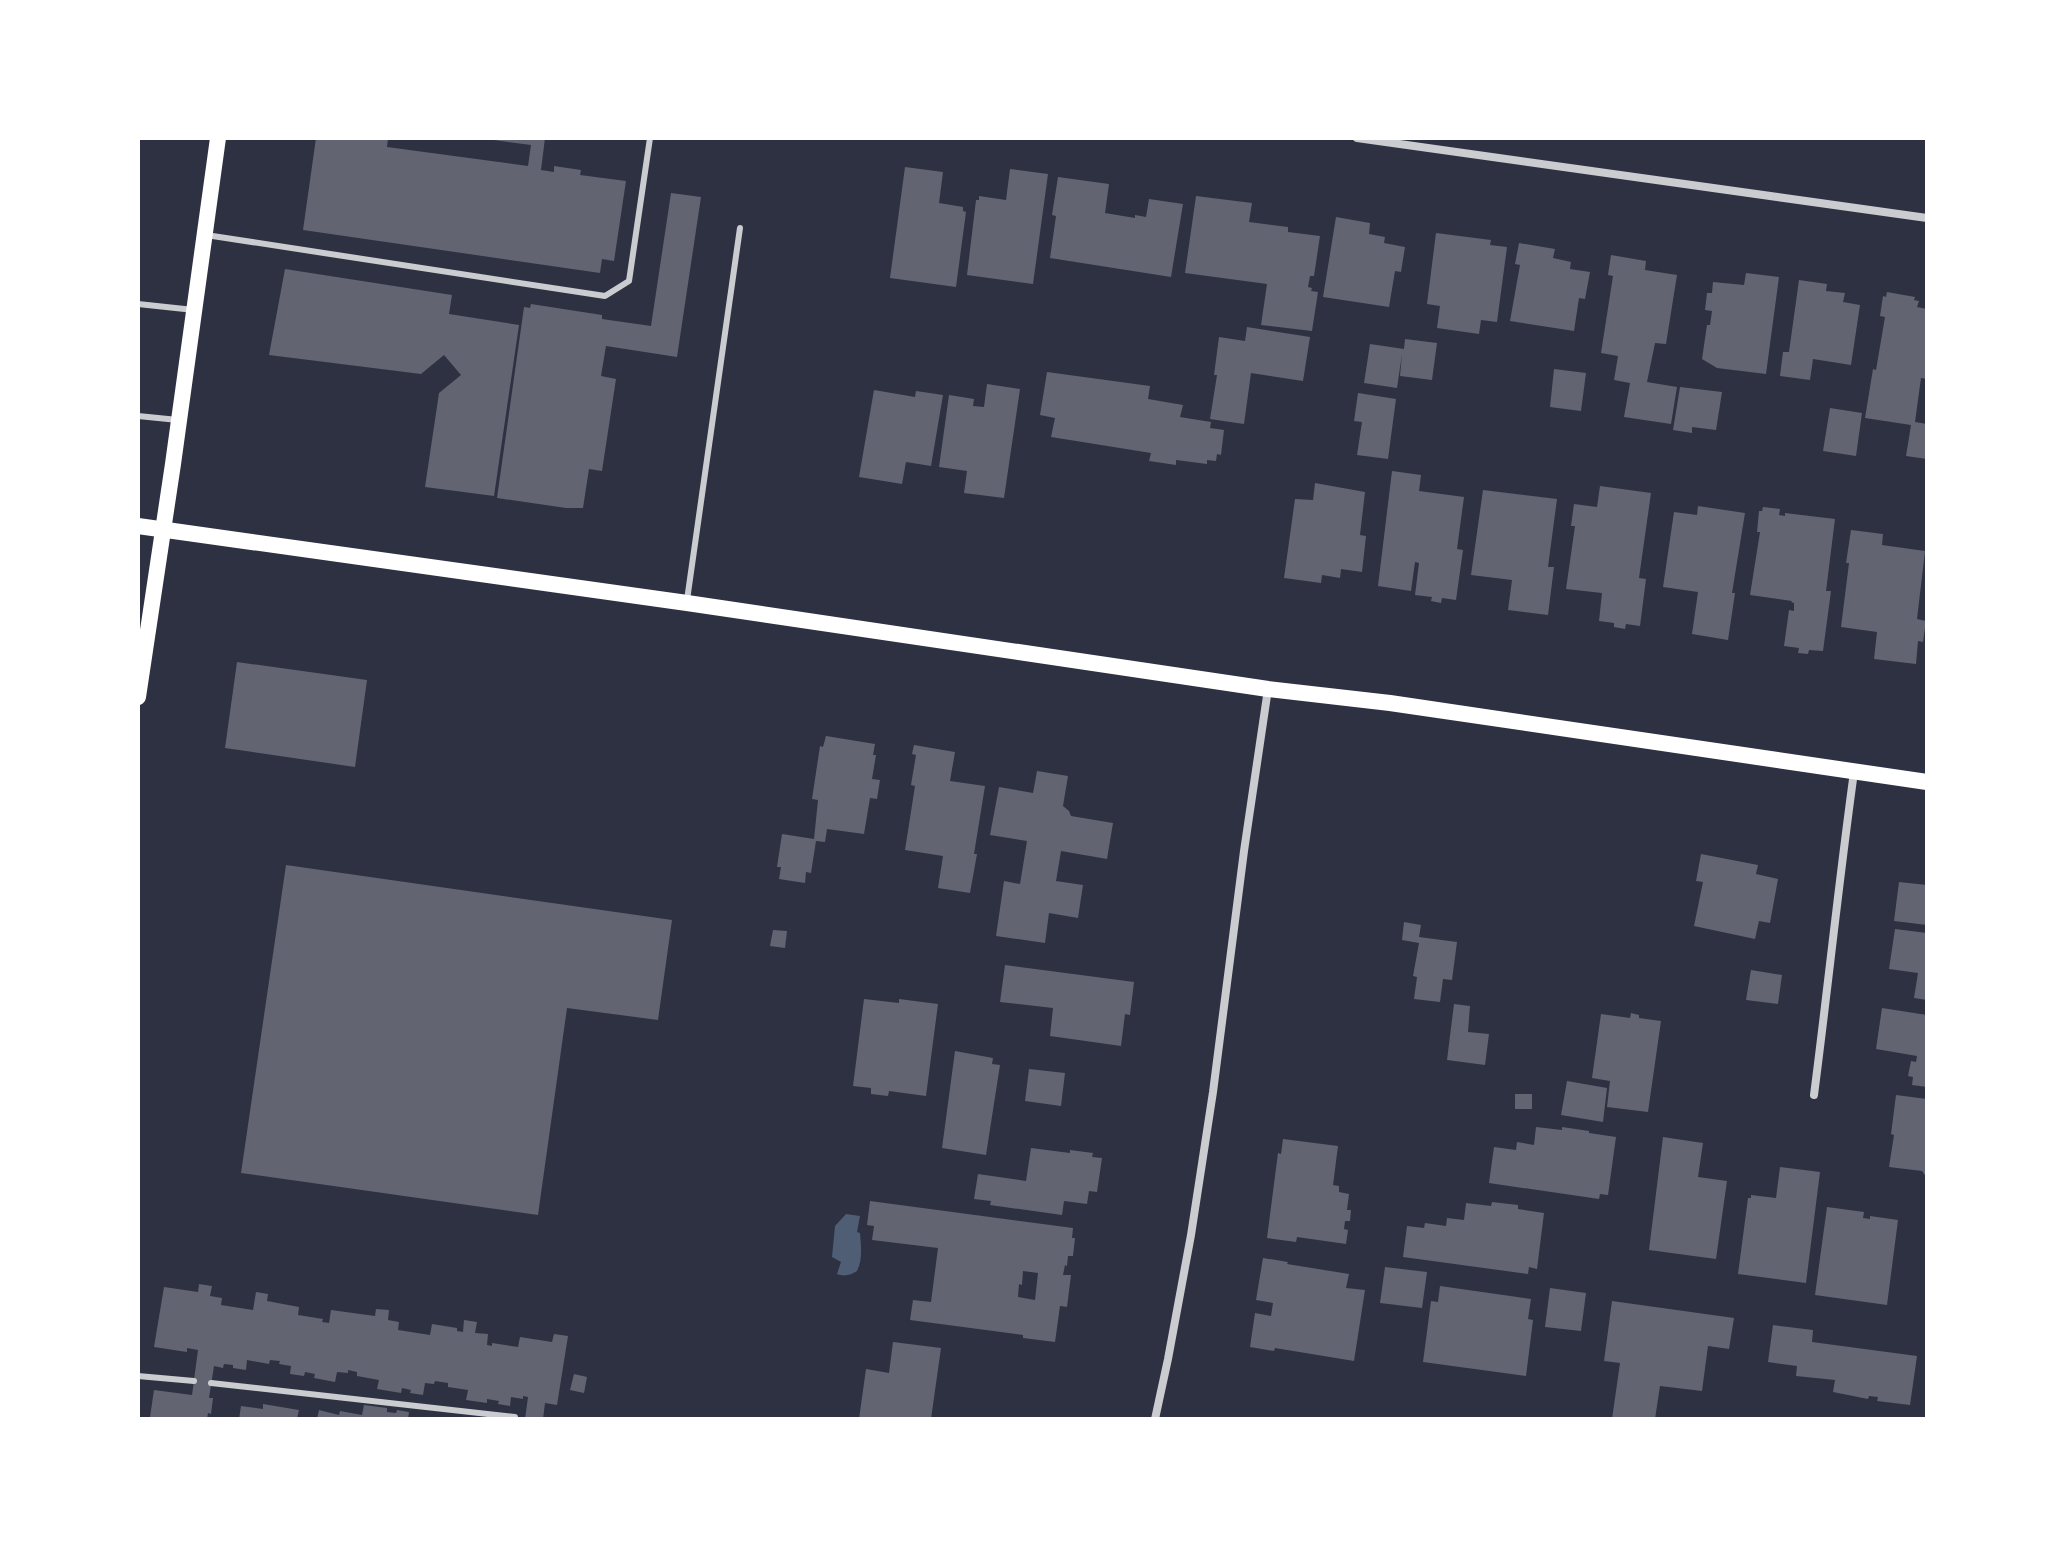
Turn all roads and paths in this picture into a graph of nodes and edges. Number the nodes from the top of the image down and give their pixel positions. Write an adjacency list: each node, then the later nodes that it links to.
1 (218, 138): 6 (main road)
2 (650, 138): 6 (lane)
3 (1357, 138): 4 (street)
4 (1927, 218)
5 (740, 228): 13 (lane)
6 (204, 235): 8 (main road)
7 (138, 304): 8 (lane)
8 (194, 310): 10 (main road)
9 (138, 416): 10 (lane)
10 (179, 420): 12 (main road)
11 (138, 526): 12 (main road)
12 (163, 529): 13 (main road); 15 (main road)
13 (687, 603): 14 (main road)
14 (1268, 689): 16 (main road); 23 (street)
15 (138, 697)
16 (1854, 772): 17 (main road); 18 (street)
17 (1927, 782)
18 (1814, 1095)
19 (138, 1376): 20 (lane)
20 (194, 1381)
21 (211, 1383): 22 (lane)
22 (515, 1417)
23 (1155, 1419)

